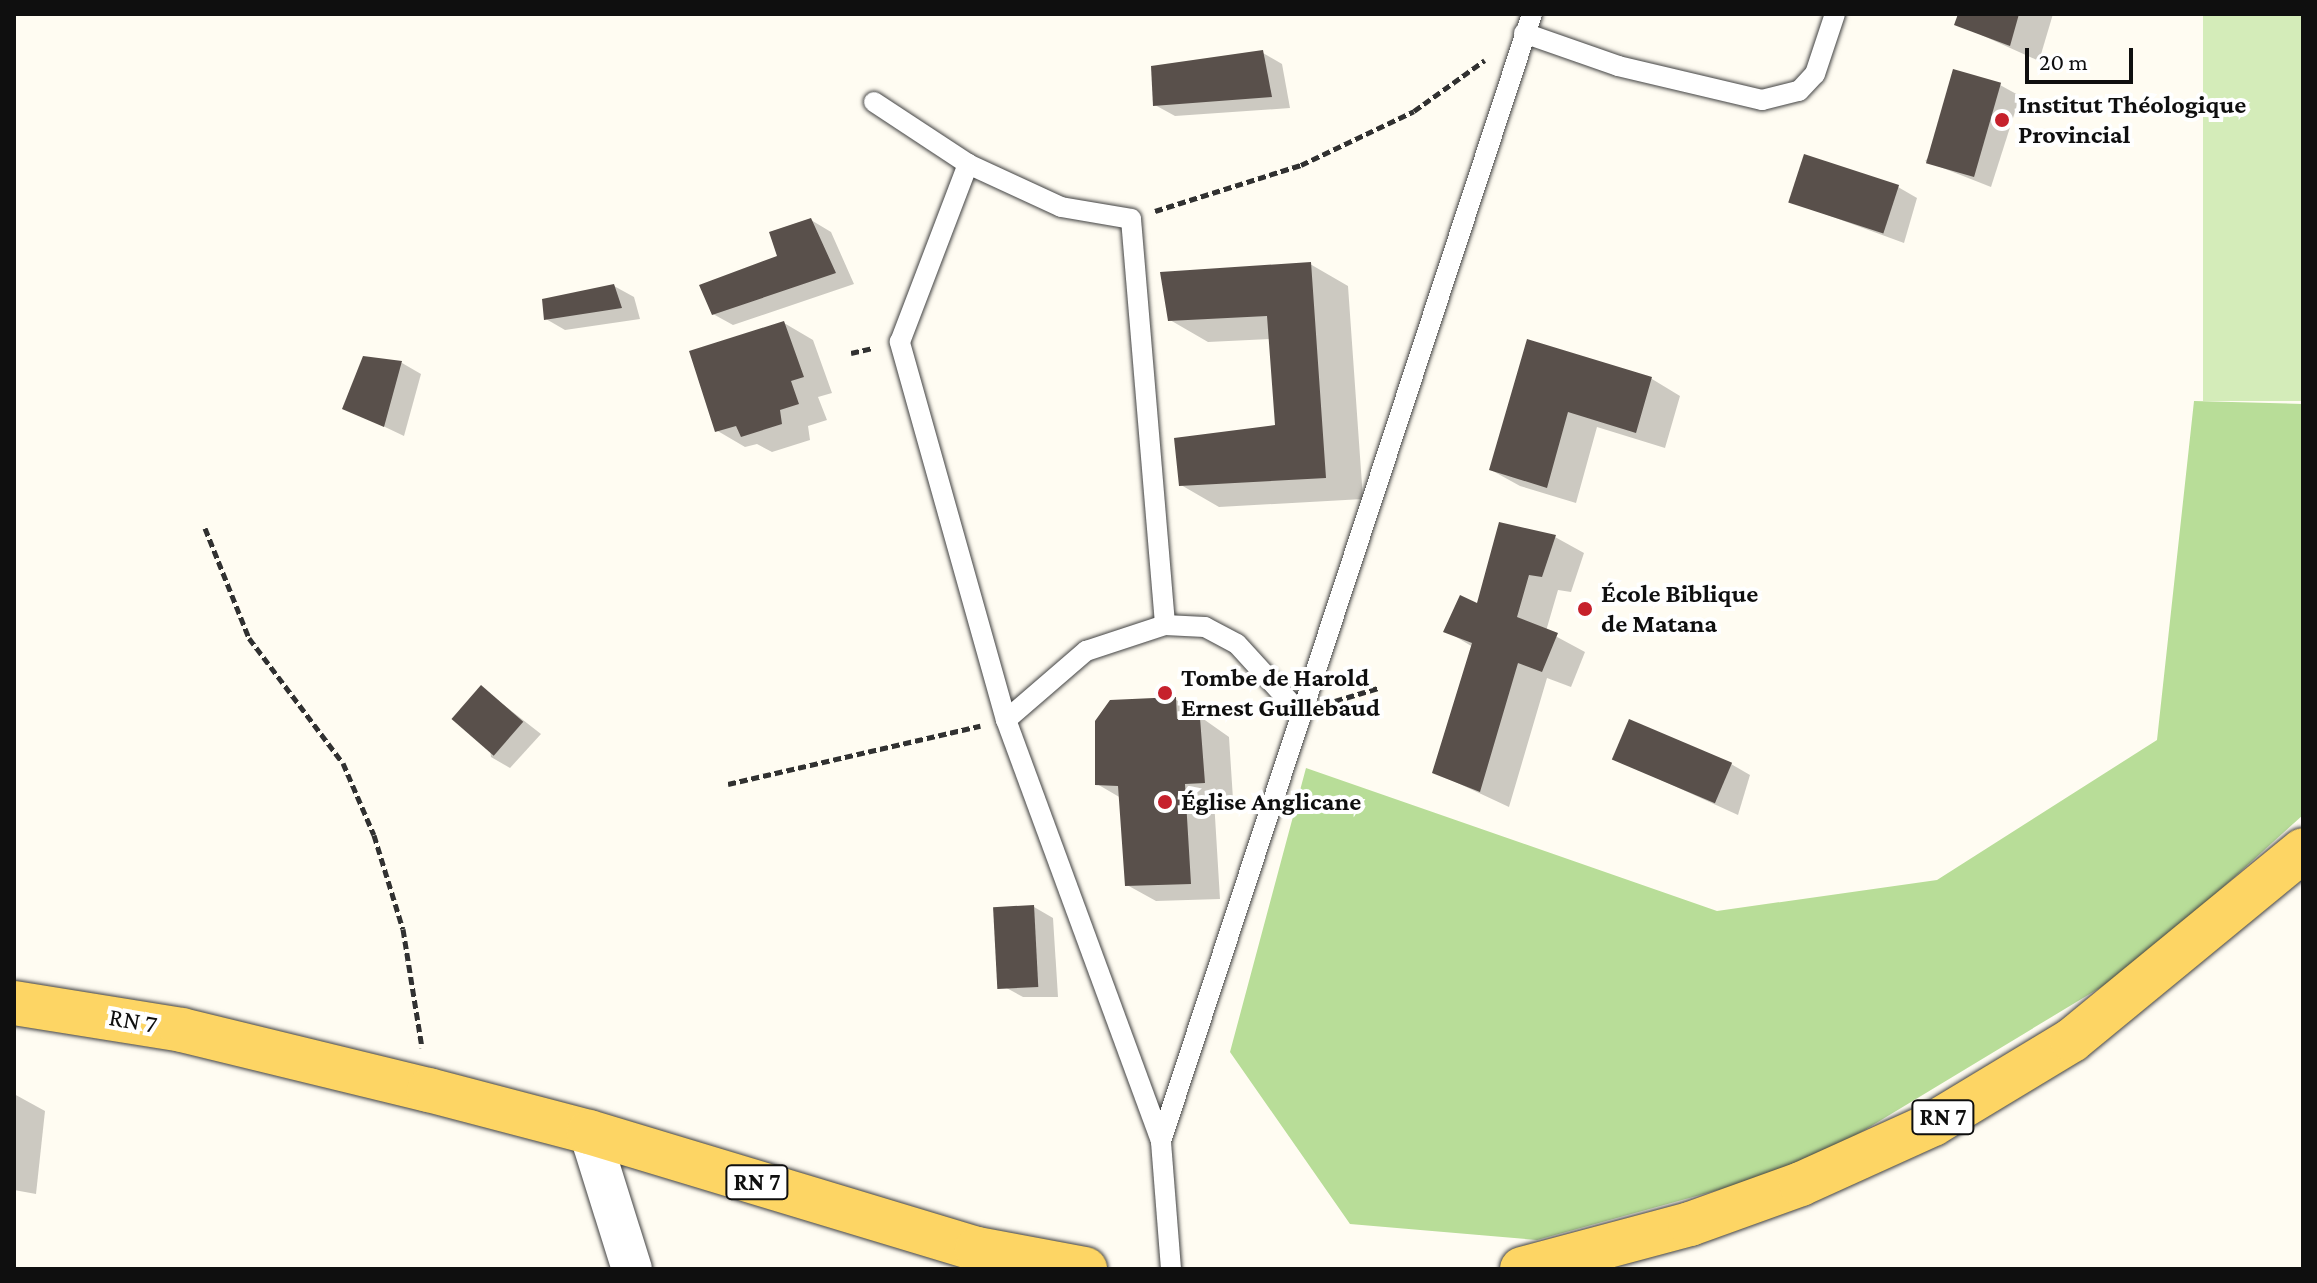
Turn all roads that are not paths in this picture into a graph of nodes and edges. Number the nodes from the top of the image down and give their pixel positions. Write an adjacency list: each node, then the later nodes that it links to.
1 (1835, 14): 2 (lane)
2 (1528, 23): 6 (lane)
3 (874, 102): 4 (lane)
4 (968, 164): 5 (lane); 7 (lane)
5 (1165, 625): 6 (lane); 7 (lane)
6 (1299, 712): 11 (lane)
7 (1006, 720): 11 (lane)
8 (2303, 850): 15 (main road, RN 7 / RN 7)
9 (14, 1003): 10 (main road, RN 7 / RN 7)
10 (589, 1132): 12 (street); 13 (main road, RN 7 / RN 7)
11 (1161, 1141): 14 (lane)
12 (632, 1269)
13 (1085, 1269)
14 (1171, 1269)
15 (1522, 1269)

